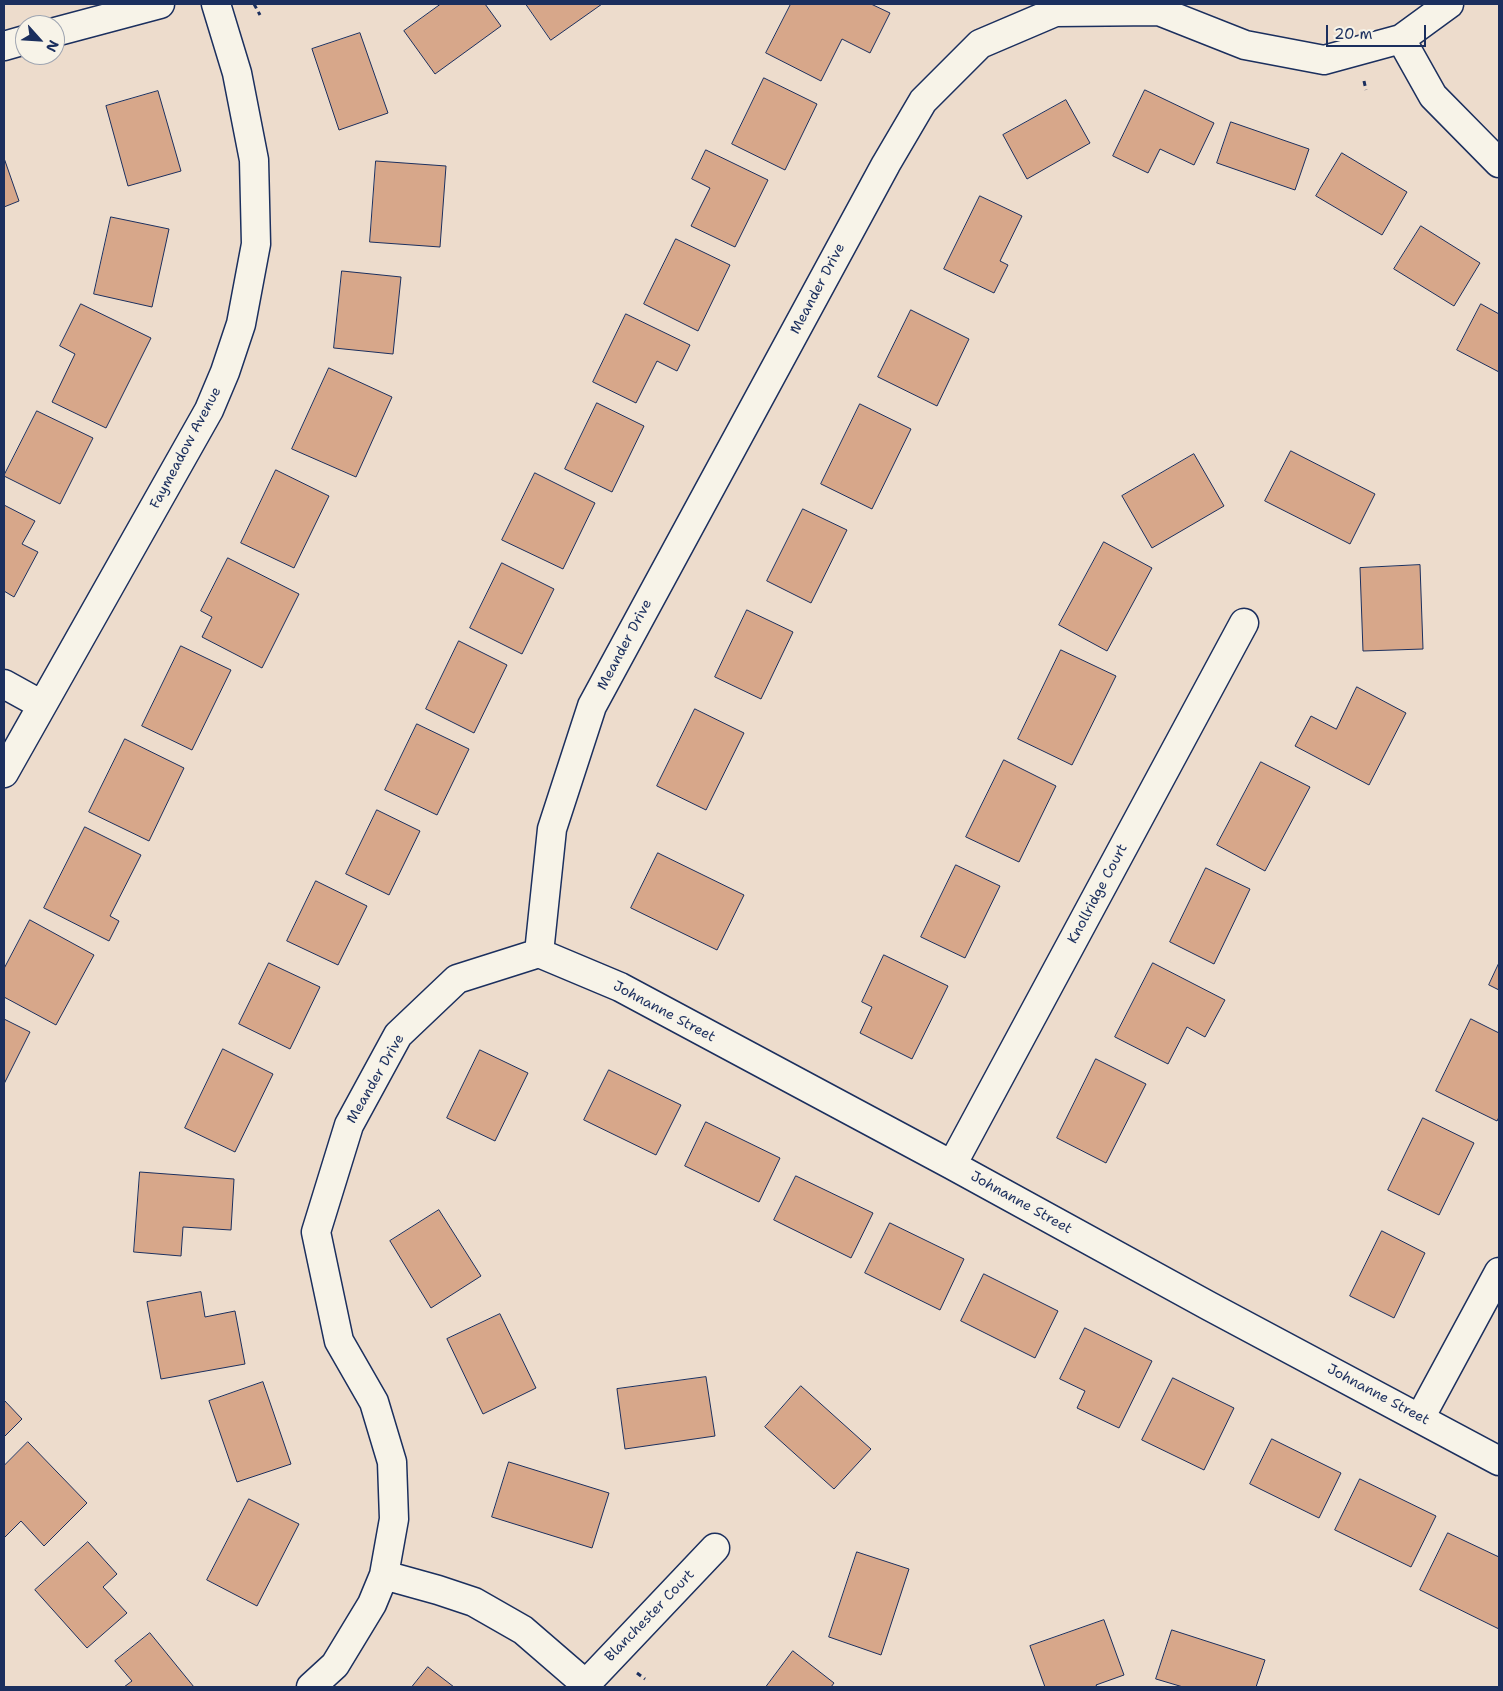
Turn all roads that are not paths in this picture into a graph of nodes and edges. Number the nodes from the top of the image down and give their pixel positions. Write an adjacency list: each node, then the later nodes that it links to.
1 (160, 4): 4 (street)
2 (216, 4): 9 (street, Faymeadow Avenue)
3 (1449, 4): 5 (street, Meander Drive)
4 (65, 29)
5 (1401, 39): 6 (street); 11 (street, Meander Drive)
6 (1499, 162)
7 (1244, 623): 12 (street, Knollridge Court)
8 (4, 684): 9 (street)
9 (42, 705): 10 (street, Faymeadow Avenue)
10 (4, 773)
11 (539, 953): 12 (street, Johnanne Street); 17 (street, Meander Drive)
12 (952, 1165): 14 (street, Johnanne Street)
13 (1499, 1272): 14 (street)
14 (1420, 1418): 15 (street, Johnanne Street)
15 (1499, 1460)
16 (715, 1548): 18 (street, Blanchester Court)
17 (384, 1575): 18 (street); 19 (street, Meander Drive)
18 (587, 1686)
19 (311, 1687)

